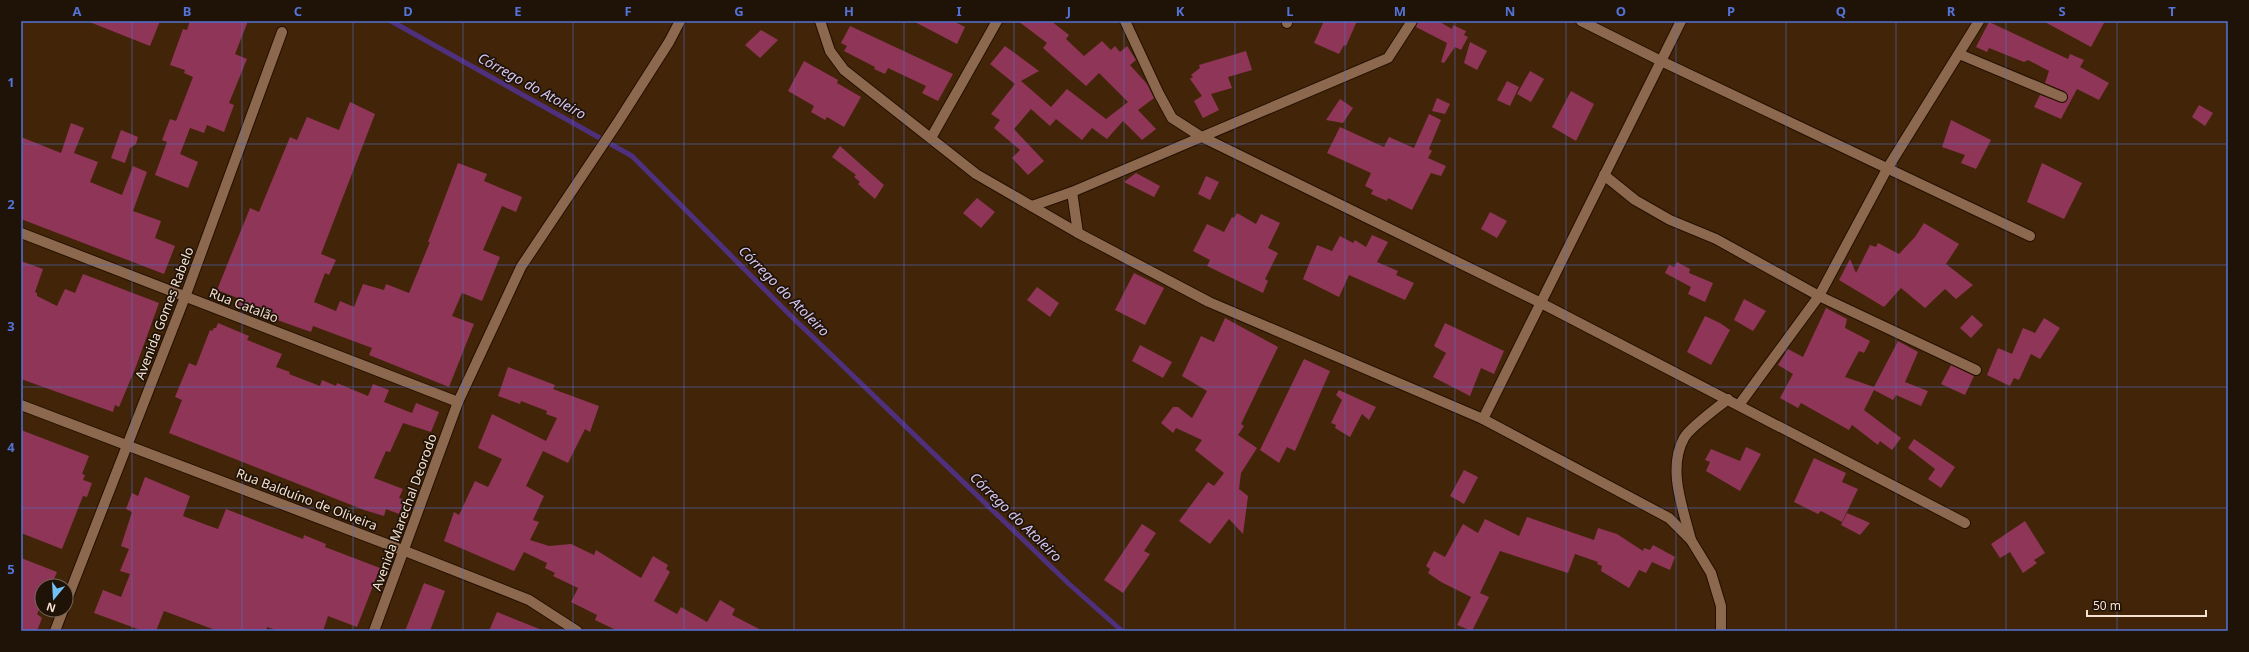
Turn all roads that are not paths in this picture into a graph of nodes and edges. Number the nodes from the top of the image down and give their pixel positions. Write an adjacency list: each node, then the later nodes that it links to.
1 (680, 21): 27 (street, Avenida Marechal Deorodo)
2 (820, 21): 14 (street)
3 (997, 21): 14 (street)
4 (1125, 21): 13 (street)
5 (1412, 21): 13 (street)
6 (1580, 21): 11 (street)
7 (1681, 21): 11 (street)
8 (1979, 21): 10 (street)
9 (282, 32): 23 (street, Avenida Gomes Rabelo)
10 (1959, 54): 12 (street); 15 (street)
11 (1661, 62): 15 (street); 16 (street)
12 (2062, 97)
13 (1200, 136): 17 (street); 24 (street)
14 (931, 138): 18 (street)
15 (1887, 168): 21 (street); 22 (street)
16 (1604, 175): 22 (street); 24 (street)
17 (1072, 192): 18 (street); 19 (street)
18 (1032, 206): 19 (street)
19 (1078, 232): 30 (street)
20 (21, 233): 23 (street, Rua Catalão)
21 (2030, 236)
22 (1819, 296): 25 (street); 29 (street)
23 (185, 297): 27 (street, Rua Catalão); 31 (street, Avenida Gomes Rabelo)
24 (1541, 303): 26 (street); 30 (street)
25 (1976, 370)
26 (1728, 399): 29 (street); 33 (street)
27 (458, 402): 34 (street, Avenida Marechal Deorodo)
28 (21, 405): 31 (street, Rua Balduíno de Oliveira)
29 (1739, 405): 32 (street)
30 (1483, 419): 33 (street)
31 (126, 445): 34 (street, Rua Balduíno de Oliveira); 35 (street, Avenida Gomes Rabelo)
32 (1965, 523)
33 (1691, 540): 40 (street)
34 (405, 551): 38 (street, Avenida Marechal Deorodo); 39 (street, Rua Balduíno de Oliveira)
35 (74, 581)
36 (60, 618): 37 (street)
37 (55, 631)
38 (374, 631)
39 (577, 631)
40 (1721, 631)

